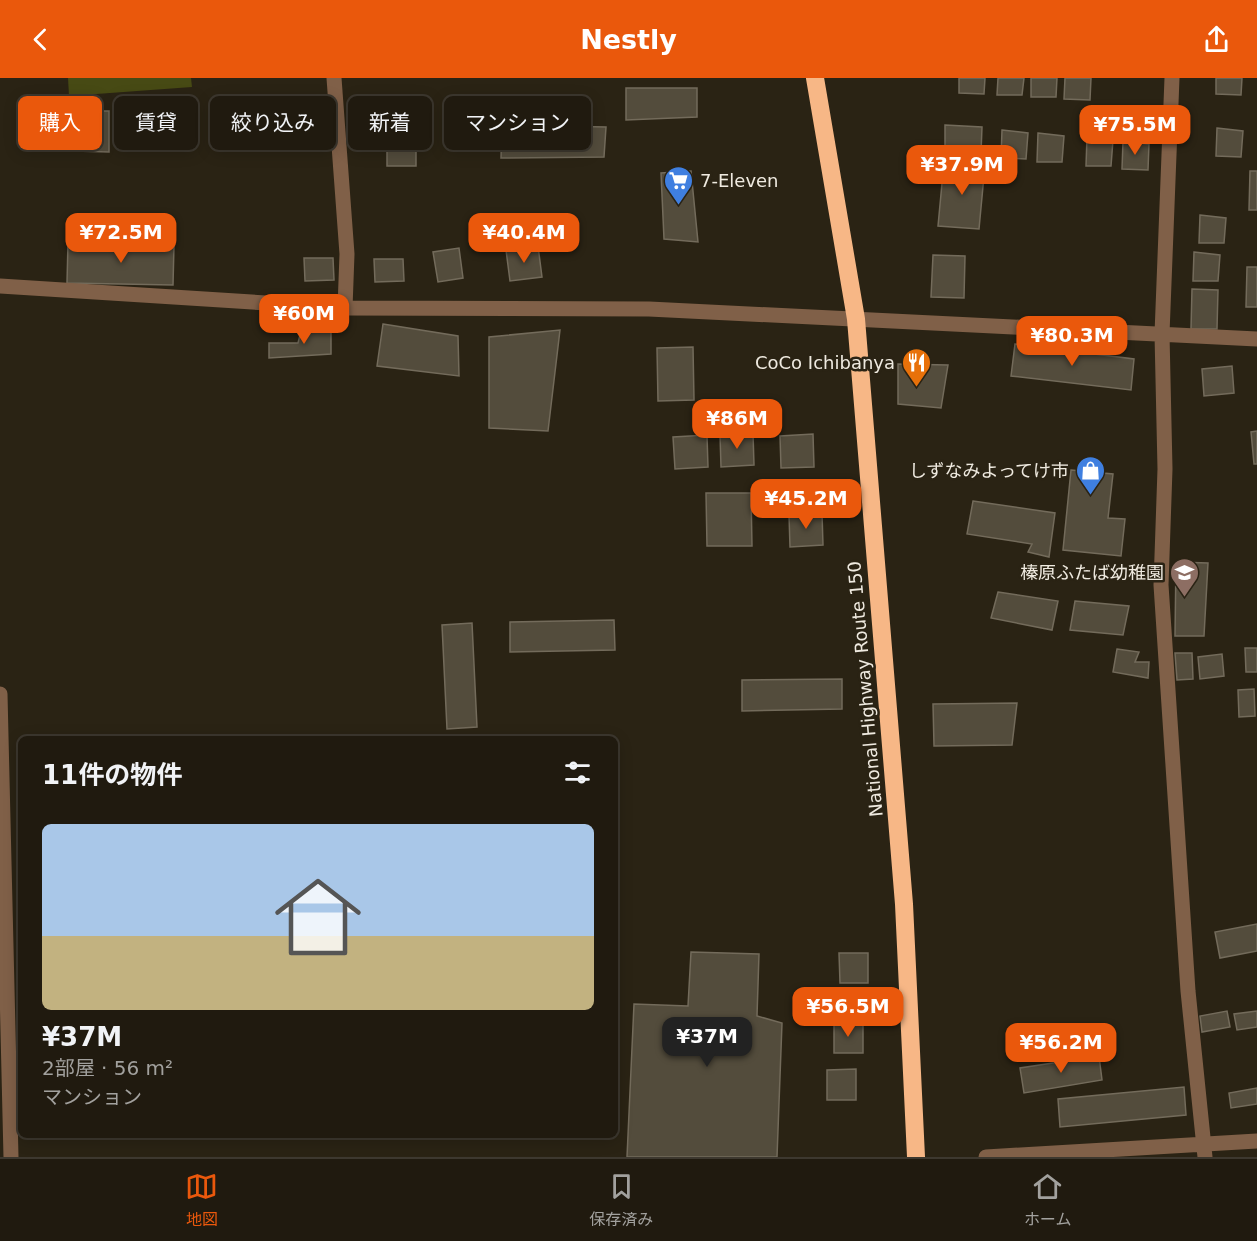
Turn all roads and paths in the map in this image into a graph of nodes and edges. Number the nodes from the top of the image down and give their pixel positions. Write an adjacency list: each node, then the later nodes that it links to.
1 (334, 78): 5 (street)
2 (815, 78): 6 (highway, National Highway Route 150)
3 (1172, 78): 7 (street)
4 (0, 286): 5 (street)
5 (345, 308): 6 (street)
6 (856, 319): 7 (street); 13 (highway, National Highway Route 150)
7 (1162, 334): 8 (street); 11 (street)
8 (1257, 339)
9 (0, 694): 12 (street)
10 (1257, 1141): 11 (street)
11 (1205, 1151): 14 (street)
12 (11, 1157)
13 (916, 1157)
14 (986, 1157)

